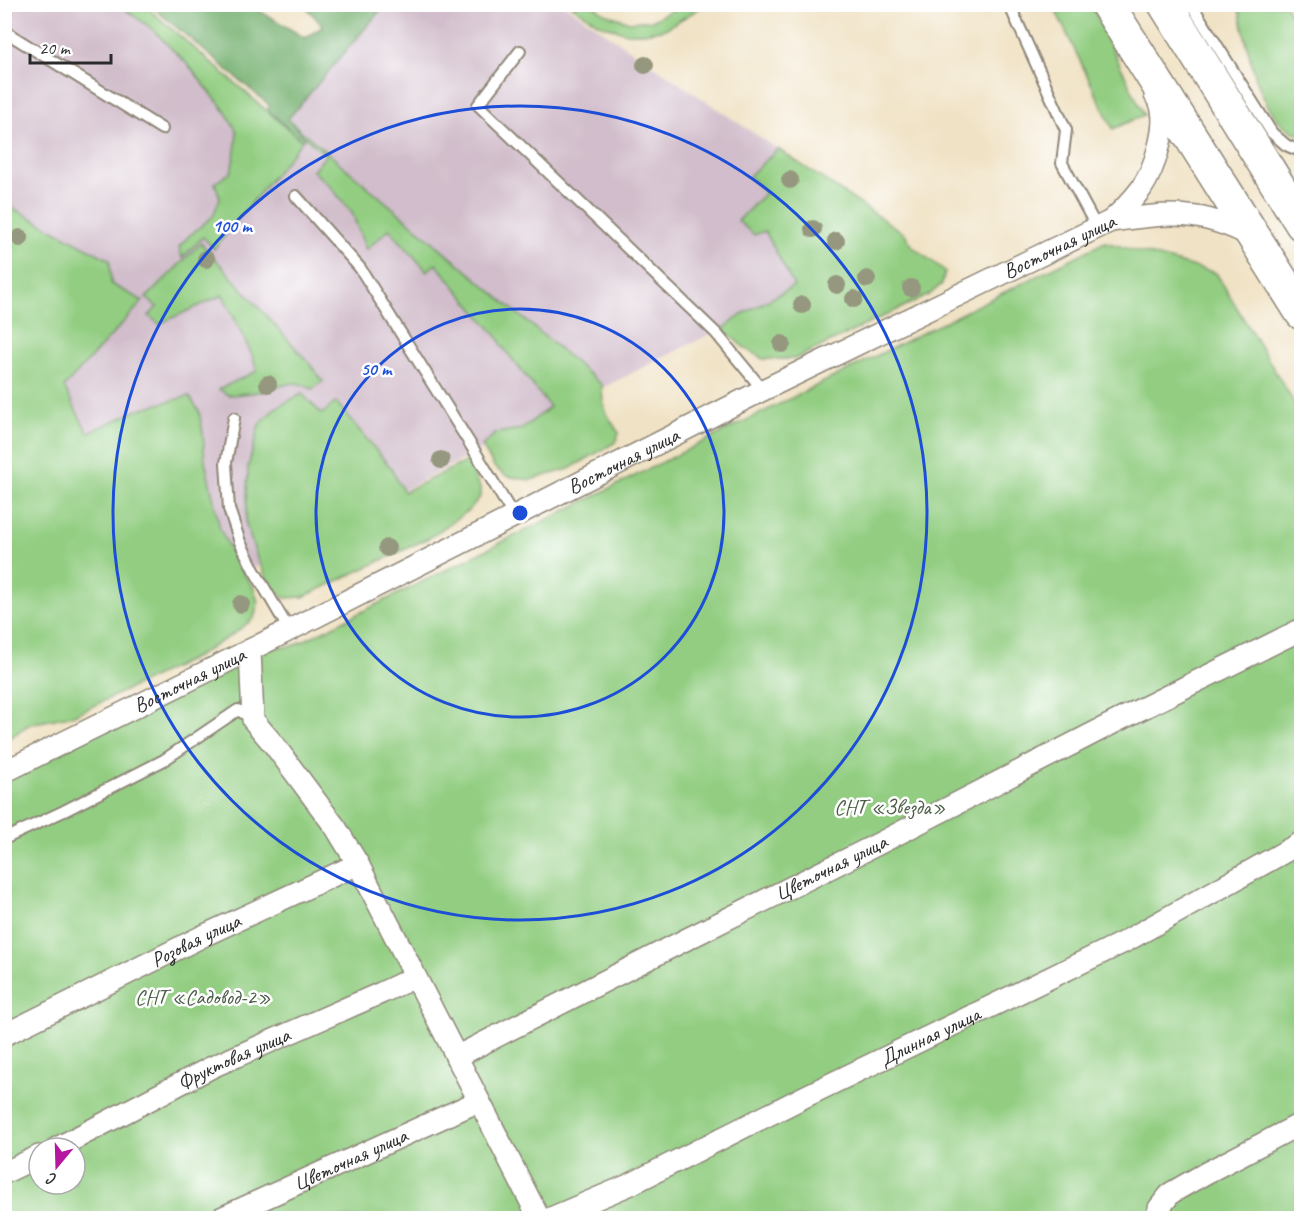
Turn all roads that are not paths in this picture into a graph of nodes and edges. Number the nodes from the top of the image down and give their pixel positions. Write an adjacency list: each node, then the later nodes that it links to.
1 (1009, 4): 10 (lane)
2 (1165, 4): 11 (main road)
3 (1191, 4): 8 (lane)
4 (1110, 10): 10 (street); 12 (main road)
5 (4, 31): 7 (lane)
6 (520, 51): 14 (lane)
7 (162, 129)
8 (1302, 153)
9 (296, 196): 16 (lane)
10 (1104, 224): 12 (street, Восточная улица); 14 (street, Восточная улица)
11 (1302, 224)
12 (1255, 238): 13 (main road)
13 (1302, 312)
14 (763, 390): 16 (street, Восточная улица)
15 (234, 418): 18 (lane)
16 (513, 515): 18 (street, Восточная улица)
17 (1302, 629): 27 (street, Цветочная улица)
18 (289, 630): 19 (street, Восточная улица)
19 (250, 650): 20 (street); 21 (street, Восточная улица)
20 (253, 720): 22 (lane); 24 (street)
21 (4, 772)
22 (4, 839)
23 (1302, 842): 36 (street, Длинная улица)
24 (358, 864): 25 (street); 26 (street, Розовая улица)
25 (415, 976): 27 (street); 30 (street, Фруктовая улица)
26 (4, 1035)
27 (456, 1057): 28 (street)
28 (480, 1101): 34 (street, Цветочная улица); 35 (street)
29 (1302, 1123): 33 (street)
30 (80, 1136)
31 (27, 1162): 32 (street)
32 (4, 1173)
33 (1160, 1215)
34 (221, 1218)
35 (539, 1218)
36 (551, 1218)

